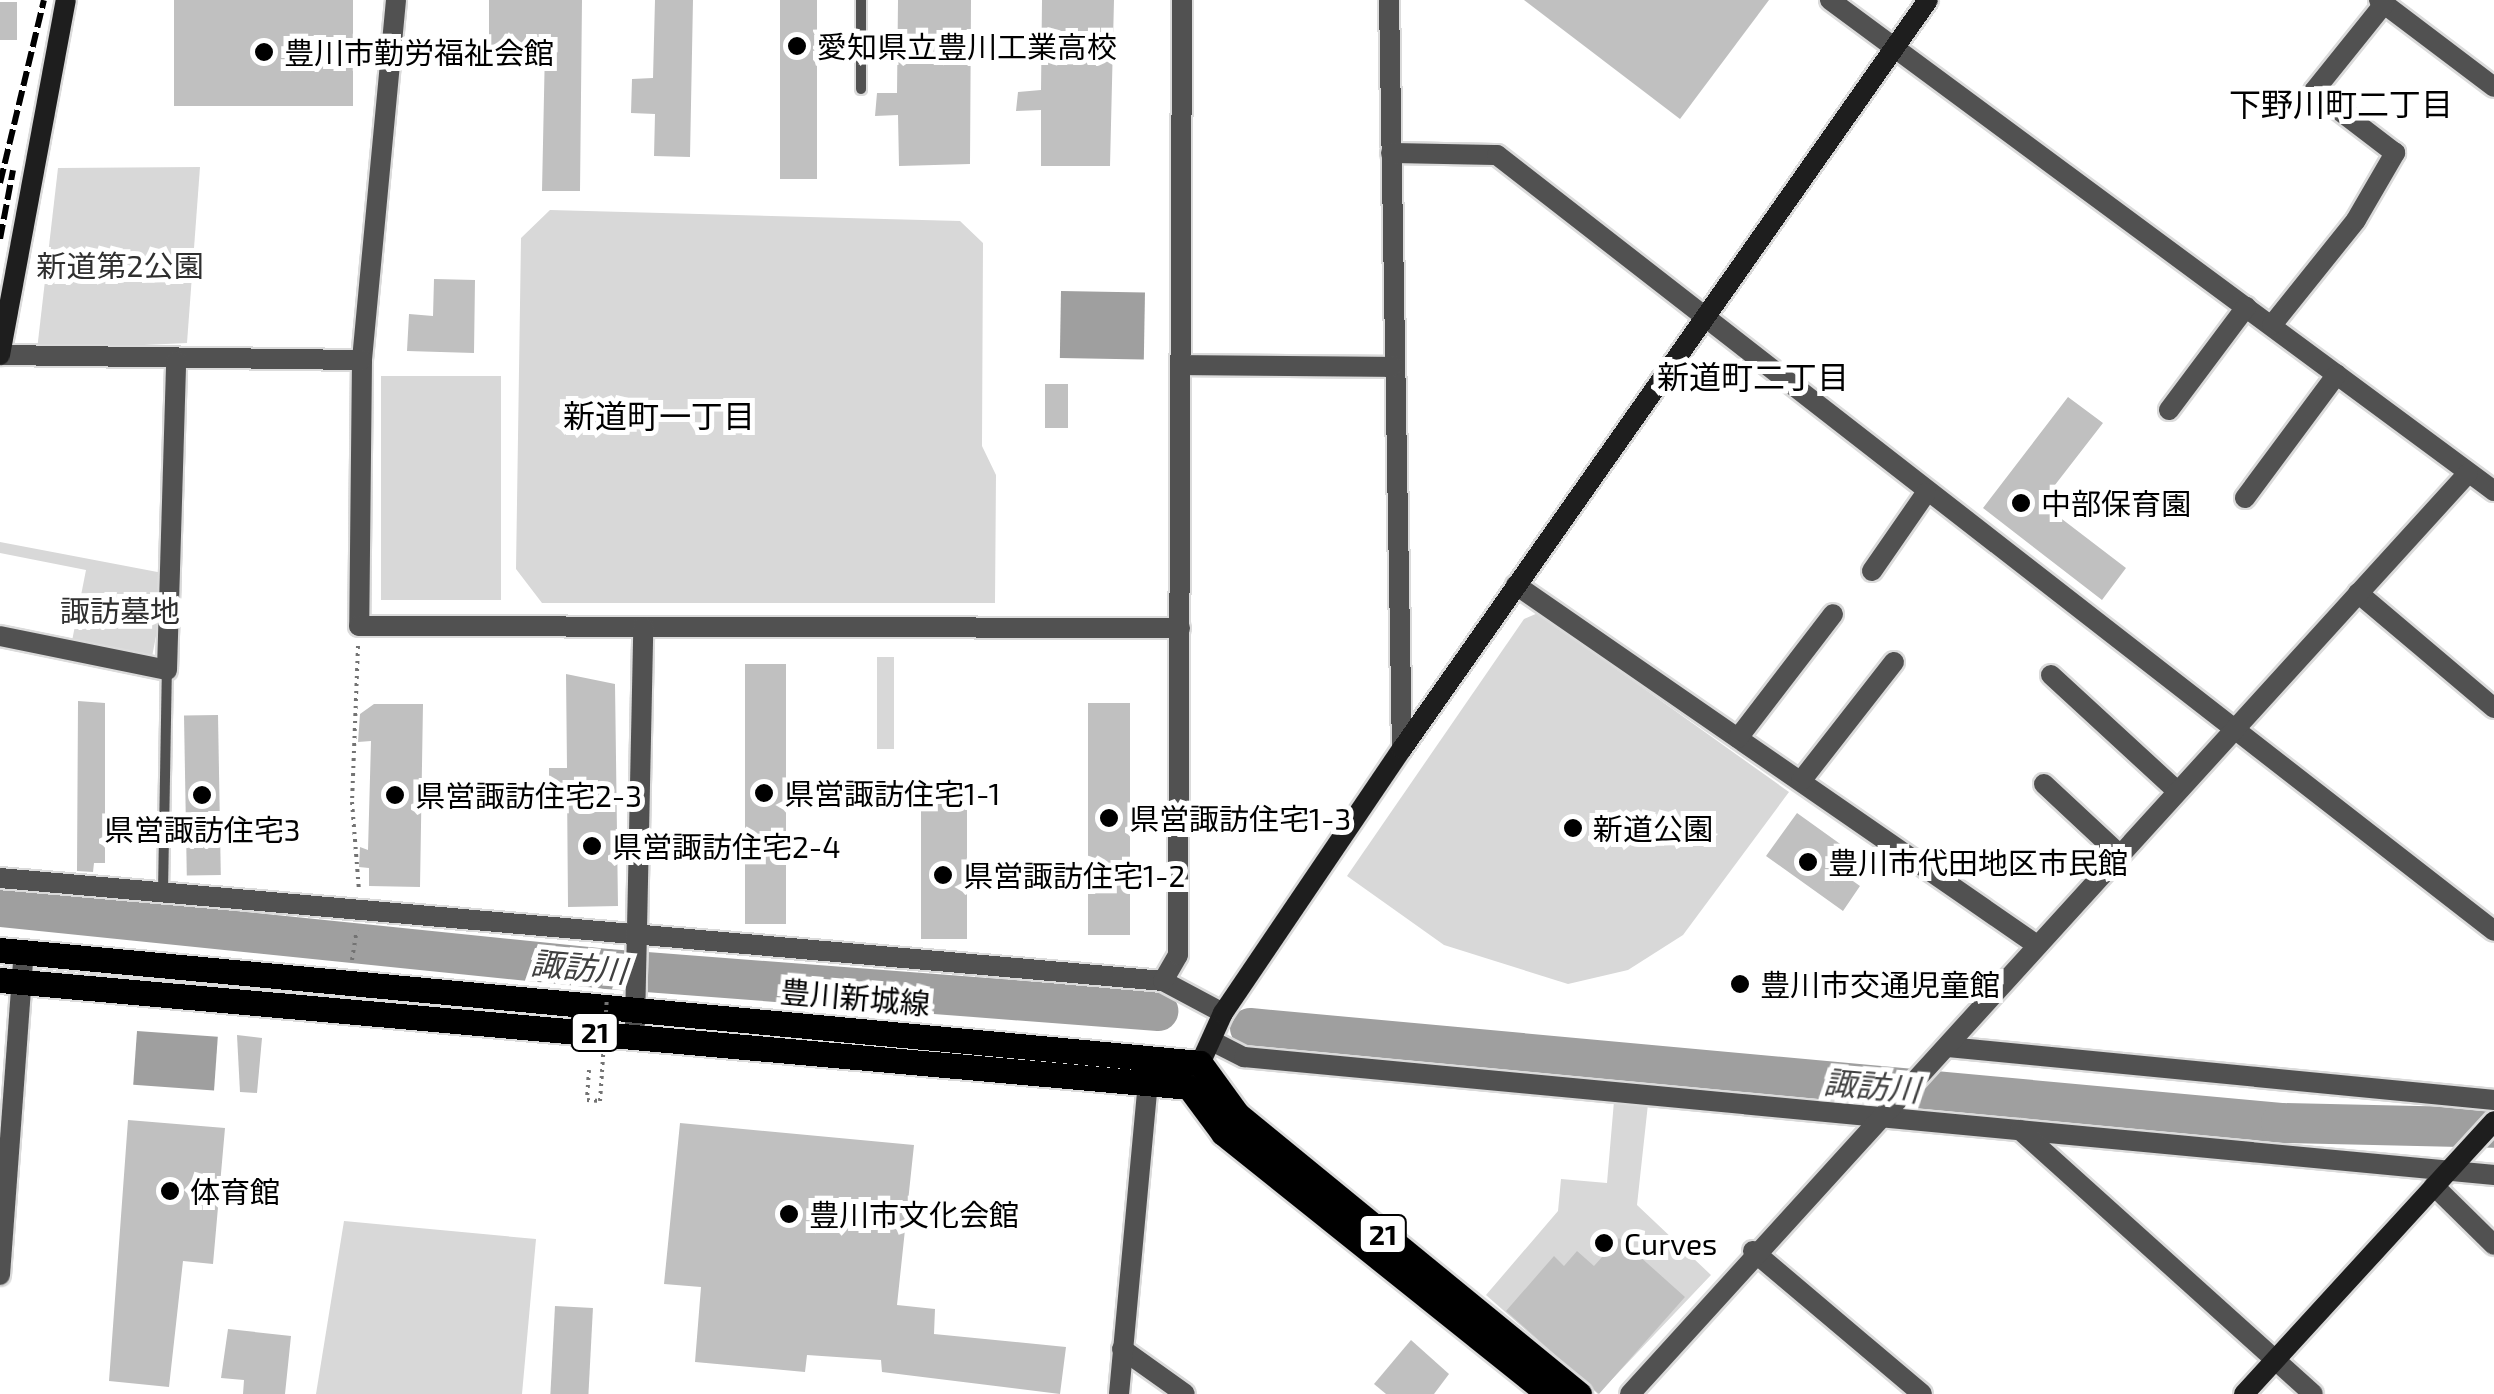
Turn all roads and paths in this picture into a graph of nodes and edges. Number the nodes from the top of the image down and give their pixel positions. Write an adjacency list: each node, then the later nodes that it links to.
1 (66, 0): 16 (street)
2 (396, 0): 17 (street)
3 (860, 0): 11 (lane)
4 (1182, 0): 19 (street)
5 (1389, 0): 12 (street)
6 (1830, 0): 9 (street)
7 (1928, 0): 9 (street)
8 (2382, 2): 10 (street); 15 (street)
9 (1896, 48): 13 (street); 14 (street)
10 (2494, 88)
11 (861, 89)
12 (1391, 154): 14 (street); 20 (street)
13 (2246, 307): 15 (street); 22 (street)
14 (1705, 315): 25 (street); 28 (street)
15 (2272, 325): 21 (street)
16 (0, 355): 18 (street)
17 (362, 360): 18 (street); 31 (street)
18 (176, 361): 36 (street)
19 (1184, 365): 20 (street); 33 (street)
20 (1392, 367): 41 (street)
21 (2336, 374): 23 (street); 26 (street)
22 (2169, 410)
23 (2468, 474): 24 (street); 29 (street)
24 (2494, 491)
25 (1926, 493): 27 (street); 39 (street)
26 (2245, 498)
27 (1872, 570)
28 (1516, 585): 40 (street); 41 (street)
29 (2358, 593): 38 (street); 39 (street)
30 (1832, 614): 40 (street)
31 (359, 626): 32 (street); 48 (path)
32 (643, 627): 33 (street); 51 (street)
33 (1180, 628): 55 (street)
34 (0, 636): 36 (street)
35 (1894, 662): 42 (street)
36 (168, 670): 47 (lane)
37 (2051, 675): 44 (street)
38 (2494, 708)
39 (2232, 731): 44 (street); 49 (street)
40 (1738, 738): 42 (street)
41 (1402, 749): 58 (street)
42 (1801, 781): 50 (street)
43 (2044, 784): 45 (street)
44 (2176, 790): 45 (street)
45 (2118, 853): 50 (street)
46 (0, 878): 47 (street)
47 (163, 892): 48 (street)
48 (359, 919): 51 (street); 53 (path)
49 (2494, 931)
50 (2034, 943): 60 (street)
51 (639, 945): 55 (street); 57 (street)
52 (12, 951): 54 (street); 57 (main road, 豊川新城線 / 21)
53 (352, 962)
54 (11, 981): 57 (main road, 豊川新城線 / 21); 72 (street)
55 (1162, 981): 58 (street)
56 (607, 997): 61 (path, bridge)
57 (636, 1013): 59 (main road, 豊川新城線 / 21); 62 (main road, 豊川新城線 / 21)
58 (1223, 1013): 59 (street)
59 (1206, 1052): 63 (street); 65 (street); 78 (main road, 21)
60 (1943, 1052): 64 (street); 65 (street)
61 (589, 1070)
62 (1148, 1080): 63 (main road, 豊川新城線 / 21); 73 (street)
63 (1189, 1087): 77 (main road, 21)
64 (2494, 1100)
65 (1881, 1115): 67 (street); 71 (street)
66 (2494, 1121): 68 (street)
67 (2020, 1130): 68 (street); 74 (street)
68 (2448, 1171): 69 (street); 70 (street); 74 (street)
69 (2494, 1175)
70 (2494, 1244)
71 (1754, 1251): 79 (street); 80 (street)
72 (0, 1275)
73 (1122, 1349): 75 (street); 76 (street)
74 (2275, 1361): 81 (street); 82 (street)
75 (1120, 1394)
76 (1185, 1394)
77 (1549, 1394)
78 (1579, 1394)
79 (1630, 1394)
80 (1922, 1394)
81 (2244, 1394)
82 (2313, 1394)

